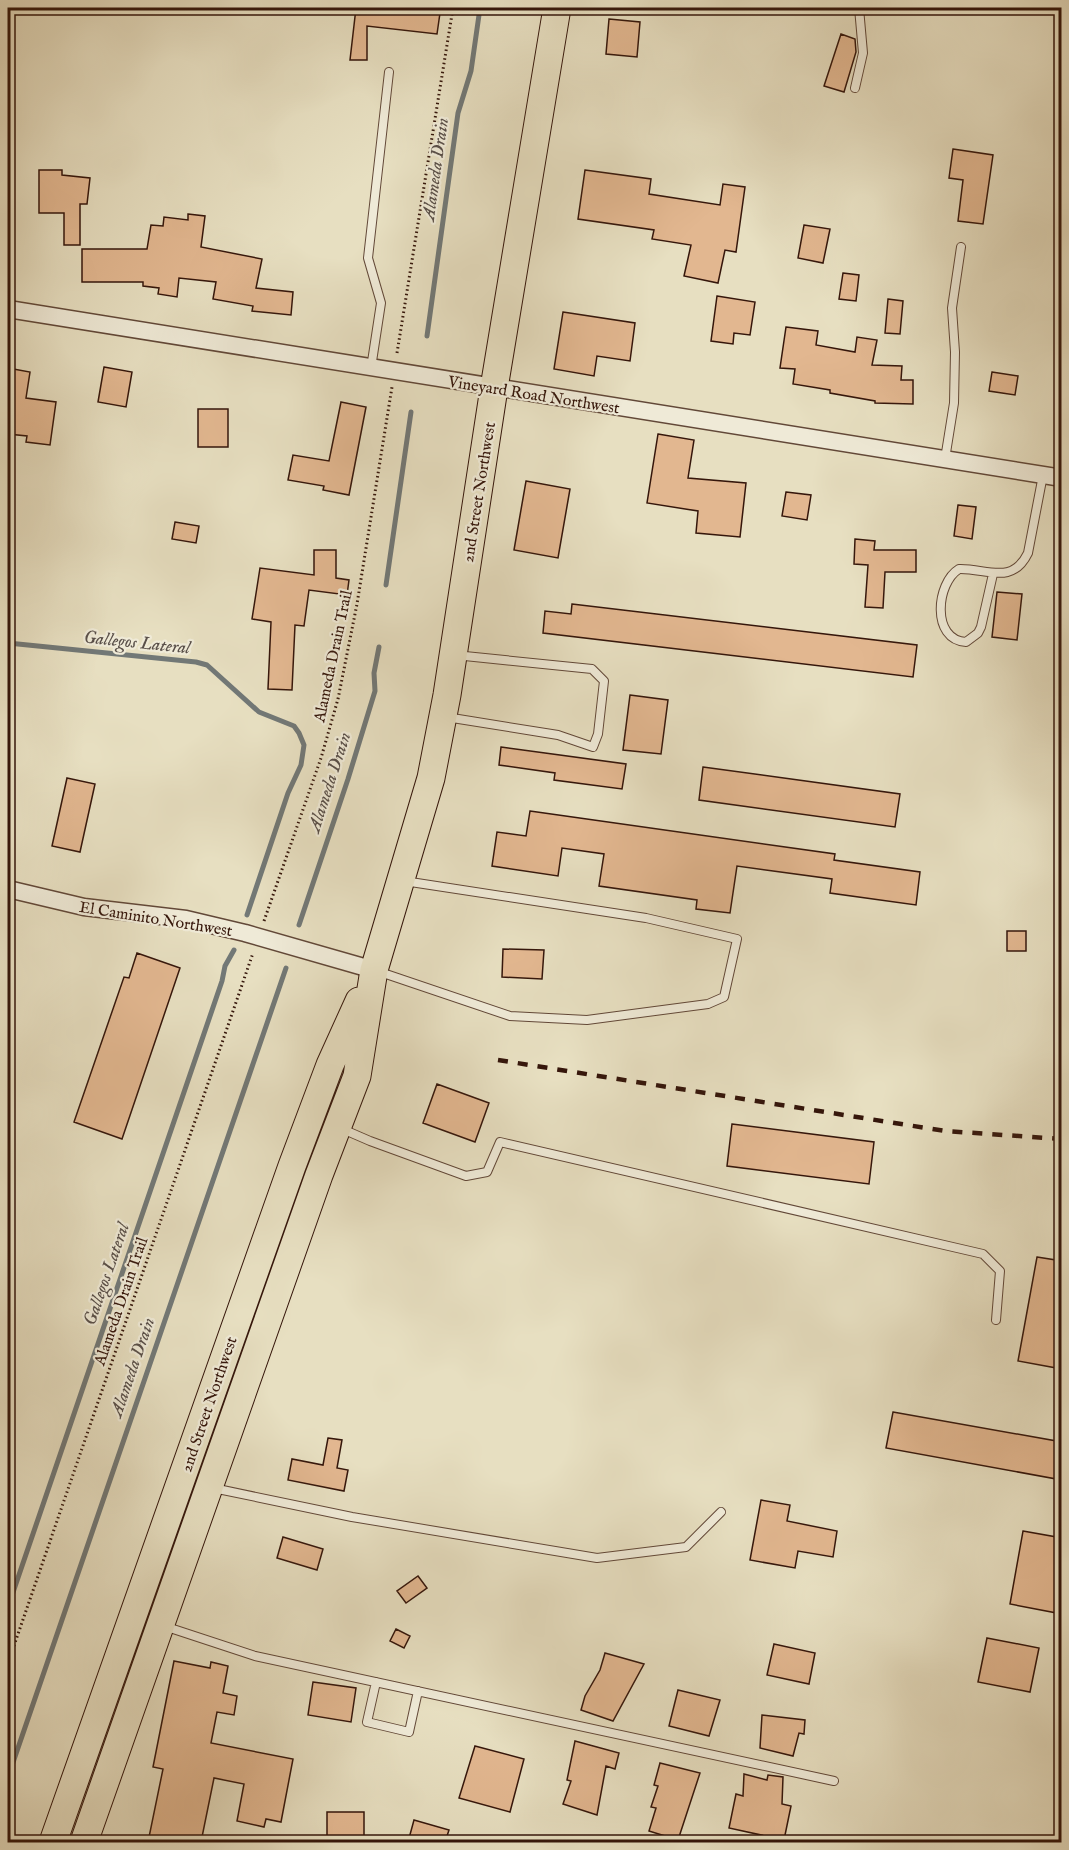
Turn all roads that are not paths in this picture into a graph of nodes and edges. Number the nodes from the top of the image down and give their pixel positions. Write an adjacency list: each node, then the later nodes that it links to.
1 (557, 8): 8 (main road, 2nd Street Northwest)
2 (859, 8): 4 (lane)
3 (389, 72): 7 (lane)
4 (855, 88)
5 (961, 247): 9 (lane)
6 (8, 309): 7 (street, Vineyard Road Northwest)
7 (371, 368): 8 (street, Vineyard Road Northwest)
8 (494, 388): 9 (street, Vineyard Road Northwest); 13 (main road, 2nd Street Northwest)
9 (945, 459): 10 (street, Vineyard Road Northwest)
10 (1043, 475): 11 (street, Vineyard Road Northwest); 12 (lane)
11 (1062, 478)
12 (993, 574): 12 (lane)
13 (454, 655): 14 (main road, 2nd Street Northwest); 14 (lane)
14 (443, 717): 15 (main road, 2nd Street Northwest)
15 (401, 880): 17 (main road, 2nd Street Northwest); 17 (lane)
16 (8, 889): 17 (street, El Caminito Northwest)
17 (374, 970): 18 (main road, 2nd Street Northwest)
18 (323, 1124): 19 (lane); 20 (main road, 2nd Street Northwest); 26 (main road, 2nd Street Northwest)
19 (996, 1320)
20 (210, 1487): 21 (lane); 22 (main road, 2nd Street Northwest)
21 (721, 1512)
22 (161, 1625): 23 (lane); 27 (main road, 2nd Street Northwest)
23 (376, 1682): 24 (lane); 24 (lane)
24 (418, 1691): 25 (lane)
25 (834, 1781)
26 (53, 1842)
27 (84, 1842)

